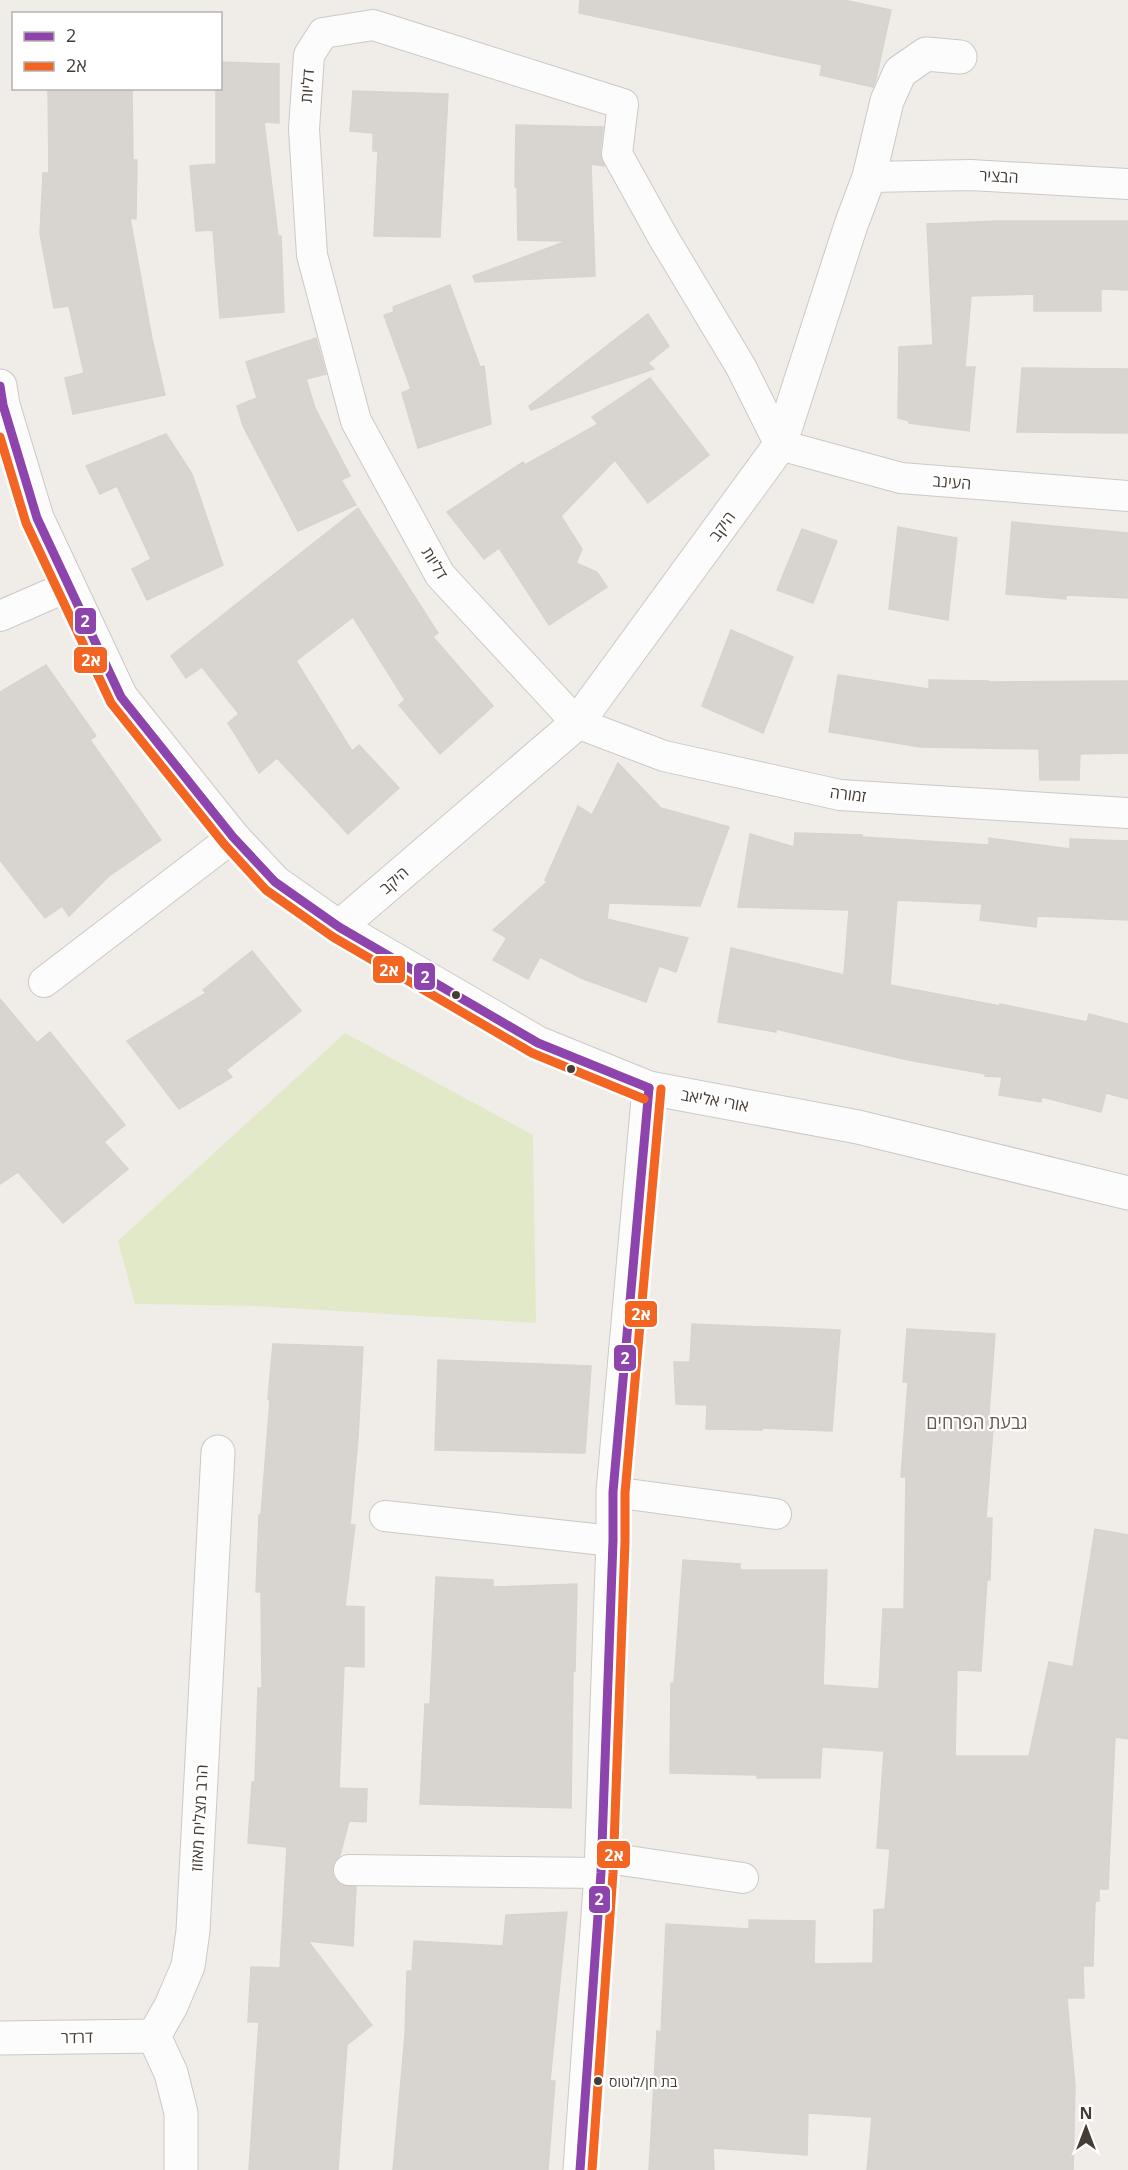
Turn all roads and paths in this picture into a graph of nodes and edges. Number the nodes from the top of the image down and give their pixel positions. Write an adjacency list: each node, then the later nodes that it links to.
1 (960, 57): 2 (street, היקב)
2 (869, 177): 3 (street, הבציר); 5 (street, היקב)
3 (1128, 184)
4 (0, 386): 7 (street, אורי אליאב)
5 (780, 445): 6 (street, העינב); 9 (street, היקב); 9 (street, דליות)
6 (1128, 496)
7 (69, 586): 8 (street); 11 (street, אורי אליאב)
8 (0, 616)
9 (578, 723): 10 (street, זמורה); 12 (street, היקב)
10 (1128, 813)
11 (233, 837): 12 (street, אורי אליאב); 13 (street)
12 (339, 927): 14 (street, אורי אליאב)
13 (44, 982)
14 (649, 1088): 15 (street, אורי אליאב); 17 (street)
15 (1128, 1193)
16 (218, 1452): 24 (street, הרב מצליח מאזוז)
17 (613, 1492): 18 (street); 20 (street)
18 (776, 1514)
19 (385, 1516): 20 (street)
20 (613, 1541): 21 (street)
21 (601, 1865): 22 (street); 23 (street); 27 (street)
22 (349, 1870)
23 (743, 1878)
24 (154, 2036): 25 (street, דרדר); 26 (street)
25 (0, 2038)
26 (181, 2170)
27 (580, 2170)

